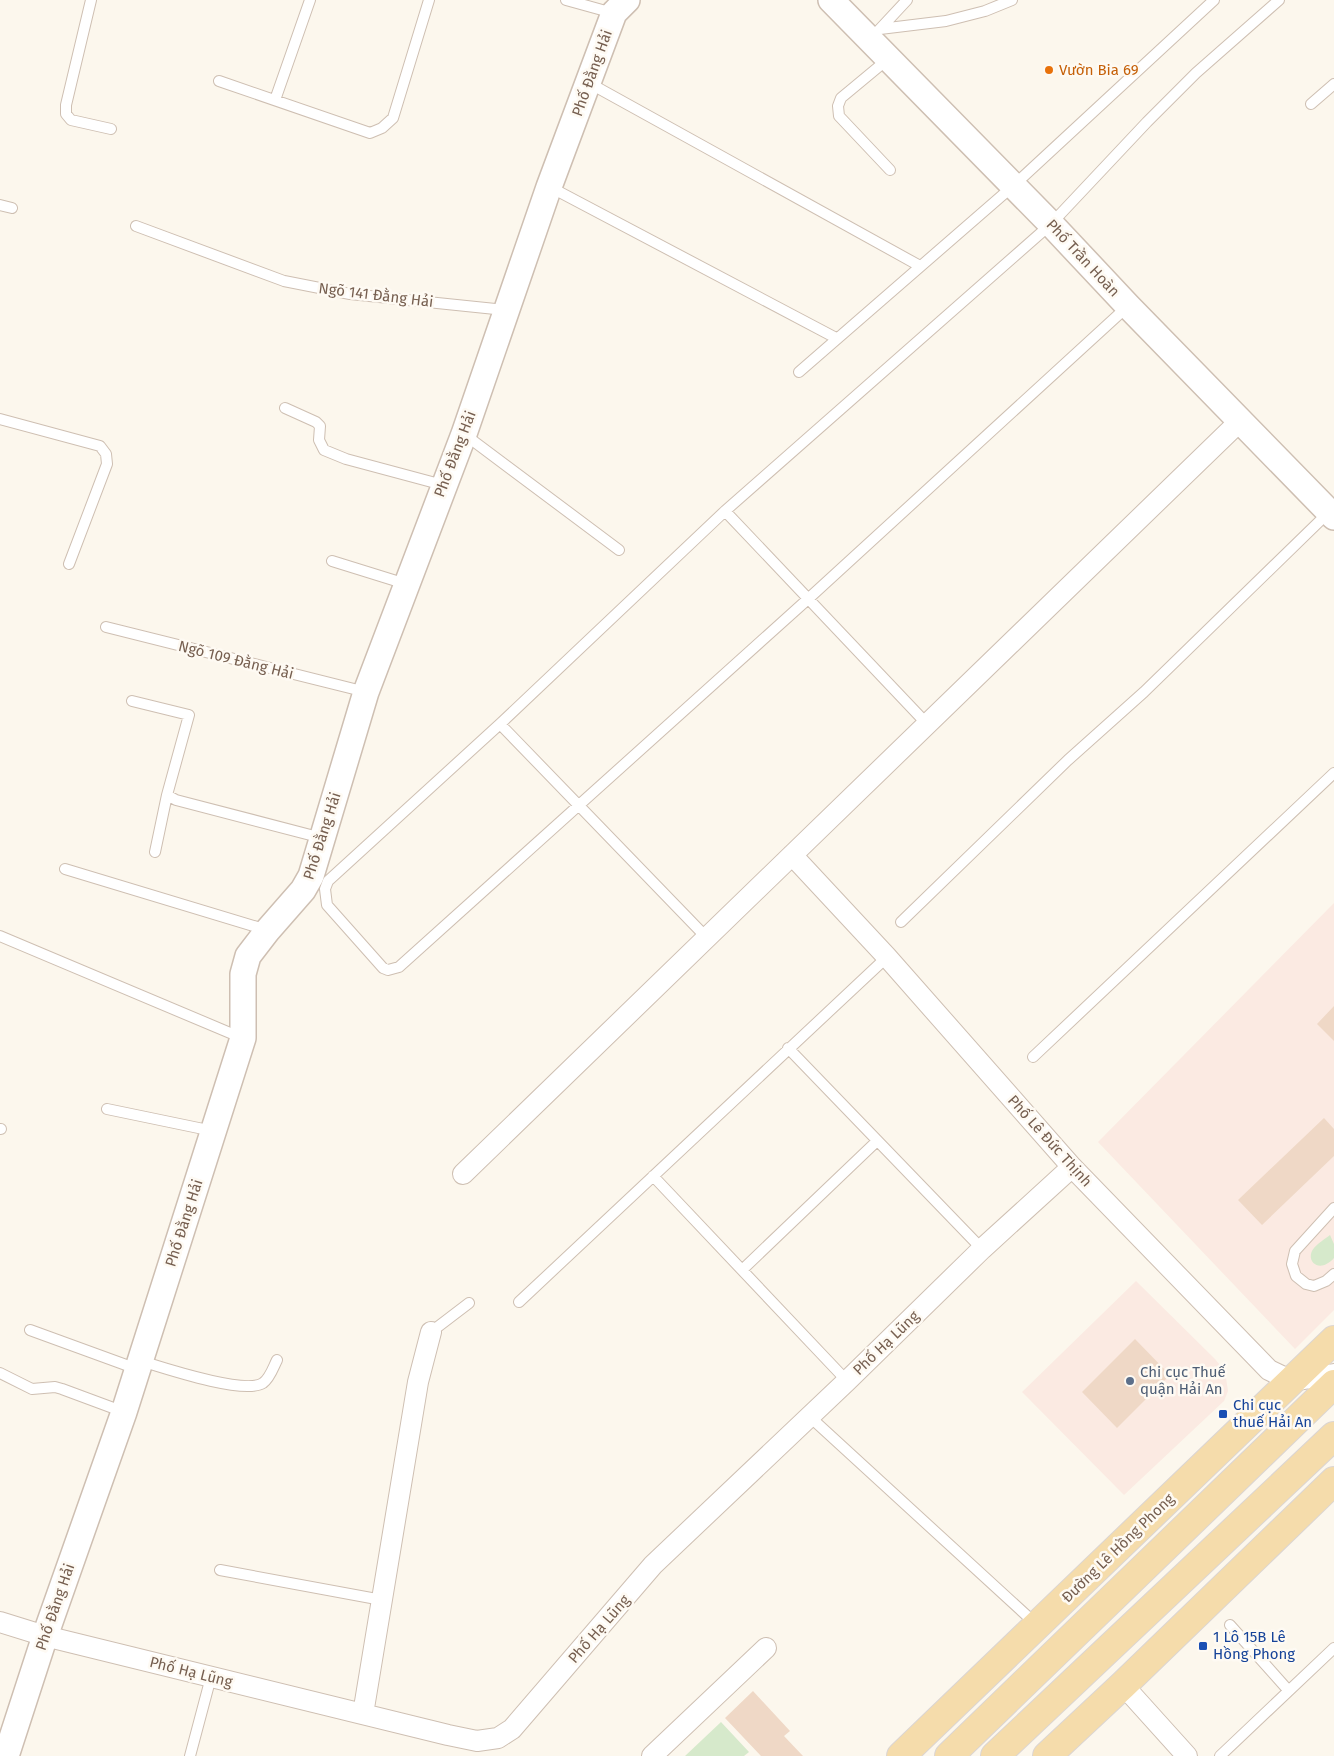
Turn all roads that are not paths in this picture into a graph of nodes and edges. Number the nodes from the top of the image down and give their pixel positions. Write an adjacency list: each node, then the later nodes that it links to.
1 (91, 0): 18 (lane)
2 (310, 0): 16 (lane)
3 (429, 0): 16 (lane)
4 (566, 0): 10 (lane)
5 (831, 0): 11 (street, Phố Trần Hoàn)
6 (907, 0): 11 (lane)
7 (1012, 0): 11 (lane)
8 (1214, 0): 20 (lane)
9 (1279, 0): 24 (lane)
10 (620, 7): 14 (street, Phố Đằng Hải)
11 (875, 34): 12 (street, Phố Trần Hoàn)
12 (888, 58): 19 (lane); 20 (street, Phố Trần Hoàn)
13 (219, 81): 16 (lane)
14 (588, 83): 21 (street, Phố Đằng Hải); 26 (lane)
15 (1334, 84): 17 (lane)
16 (275, 100)
17 (1311, 104)
18 (110, 129)
19 (890, 170)
20 (1013, 186): 24 (street, Phố Trần Hoàn); 26 (lane)
21 (549, 187): 28 (street, Phố Đằng Hải); 29 (lane)
22 (0, 205): 23 (lane)
23 (12, 208)
24 (1051, 224): 27 (street, Phố Trần Hoàn); 36 (lane)
25 (136, 226): 28 (lane, Ngõ 141 Đằng Hải)
26 (920, 266): 29 (lane)
27 (1128, 306): 33 (street, Phố Trần Hoàn); 42 (lane)
28 (505, 310): 34 (street, Phố Đằng Hải)
29 (836, 338): 30 (lane)
30 (799, 372)
31 (285, 408): 35 (lane)
32 (0, 419): 40 (lane)
33 (1240, 421): 37 (street, Phố Trần Hoàn); 47 (street)
34 (464, 434): 35 (street, Phố Đằng Hải); 38 (lane)
35 (443, 485): 41 (street, Phố Đằng Hải)
36 (725, 511): 42 (lane); 46 (lane)
37 (1331, 514): 55 (lane)
38 (619, 550)
39 (332, 561): 41 (lane)
40 (69, 564)
41 (406, 584): 44 (street, Phố Đằng Hải)
42 (808, 599): 47 (lane); 50 (lane)
43 (106, 627): 44 (lane, Ngõ 109 Đằng Hải)
44 (366, 692): 51 (street, Phố Đằng Hải)
45 (132, 701): 49 (lane)
46 (500, 724): 50 (lane); 50 (lane)
47 (927, 724): 53 (street)
48 (1334, 773): 62 (lane)
49 (167, 795): 51 (lane); 52 (lane)
50 (578, 805): 58 (lane)
51 (322, 838): 56 (street, Phố Đằng Hải)
52 (155, 852)
53 (792, 855): 58 (street); 59 (street, Phố Lê Đức Thịnh)
54 (65, 869): 56 (lane)
55 (901, 922)
56 (268, 930): 60 (street, Phố Đằng Hải)
57 (0, 936): 60 (lane)
58 (707, 938): 67 (street)
59 (886, 957): 61 (lane); 66 (street, Phố Lê Đức Thịnh)
60 (243, 1038): 64 (street, Phố Đằng Hải)
61 (788, 1048): 65 (lane); 68 (lane)
62 (1033, 1056)
63 (106, 1110): 64 (lane)
64 (213, 1131): 79 (street, Phố Đằng Hải)
65 (877, 1141): 70 (lane); 71 (lane)
66 (1072, 1167): 70 (street, Phố Hạ Lũng); 83 (street, Phố Lê Đức Thịnh)
67 (463, 1174)
68 (653, 1176): 71 (lane); 73 (lane)
69 (1334, 1208): 72 (lane)
70 (982, 1249): 82 (street, Phố Hạ Lũng)
71 (742, 1270): 82 (lane)
72 (1334, 1274)
73 (519, 1302)
74 (469, 1303): 76 (lane)
75 (30, 1330): 79 (lane)
76 (431, 1332): 90 (street)
77 (1334, 1340): 83 (main road, Đường Lê Hồng Phong)
78 (277, 1360): 79 (lane)
79 (139, 1365): 85 (street, Phố Đằng Hải)
80 (0, 1373): 85 (lane)
81 (1334, 1374): 83 (street)
82 (847, 1380): 86 (street, Phố Hạ Lũng)
83 (1292, 1381): 92 (main road, Đường Lê Hồng Phong)
84 (1334, 1384): 105 (main road)
85 (124, 1412): 94 (street, Phố Đằng Hải)
86 (809, 1416): 92 (lane); 100 (street, Phố Hạ Lũng)
87 (1334, 1436): 106 (main road)
88 (1334, 1481): 98 (main road)
89 (220, 1570): 90 (lane)
90 (382, 1600): 100 (street)
91 (0, 1622): 94 (street, Phố Hạ Lũng)
92 (1038, 1625): 104 (main road, Đường Lê Hồng Phong)
93 (1230, 1625): 99 (lane)
94 (45, 1636): 97 (street, Phố Hạ Lũng); 101 (street, Phố Đằng Hải)
95 (766, 1648): 103 (street)
96 (1334, 1648): 99 (lane)
97 (211, 1677): 100 (street, Phố Hạ Lũng); 102 (lane)
98 (1124, 1685): 107 (main road); 108 (street)
99 (1288, 1690): 109 (lane)
100 (363, 1714)
101 (6, 1756)
102 (190, 1756)
103 (652, 1756)
104 (901, 1756)
105 (949, 1756)
106 (995, 1756)
107 (1047, 1756)
108 (1187, 1756)
109 (1220, 1756)

